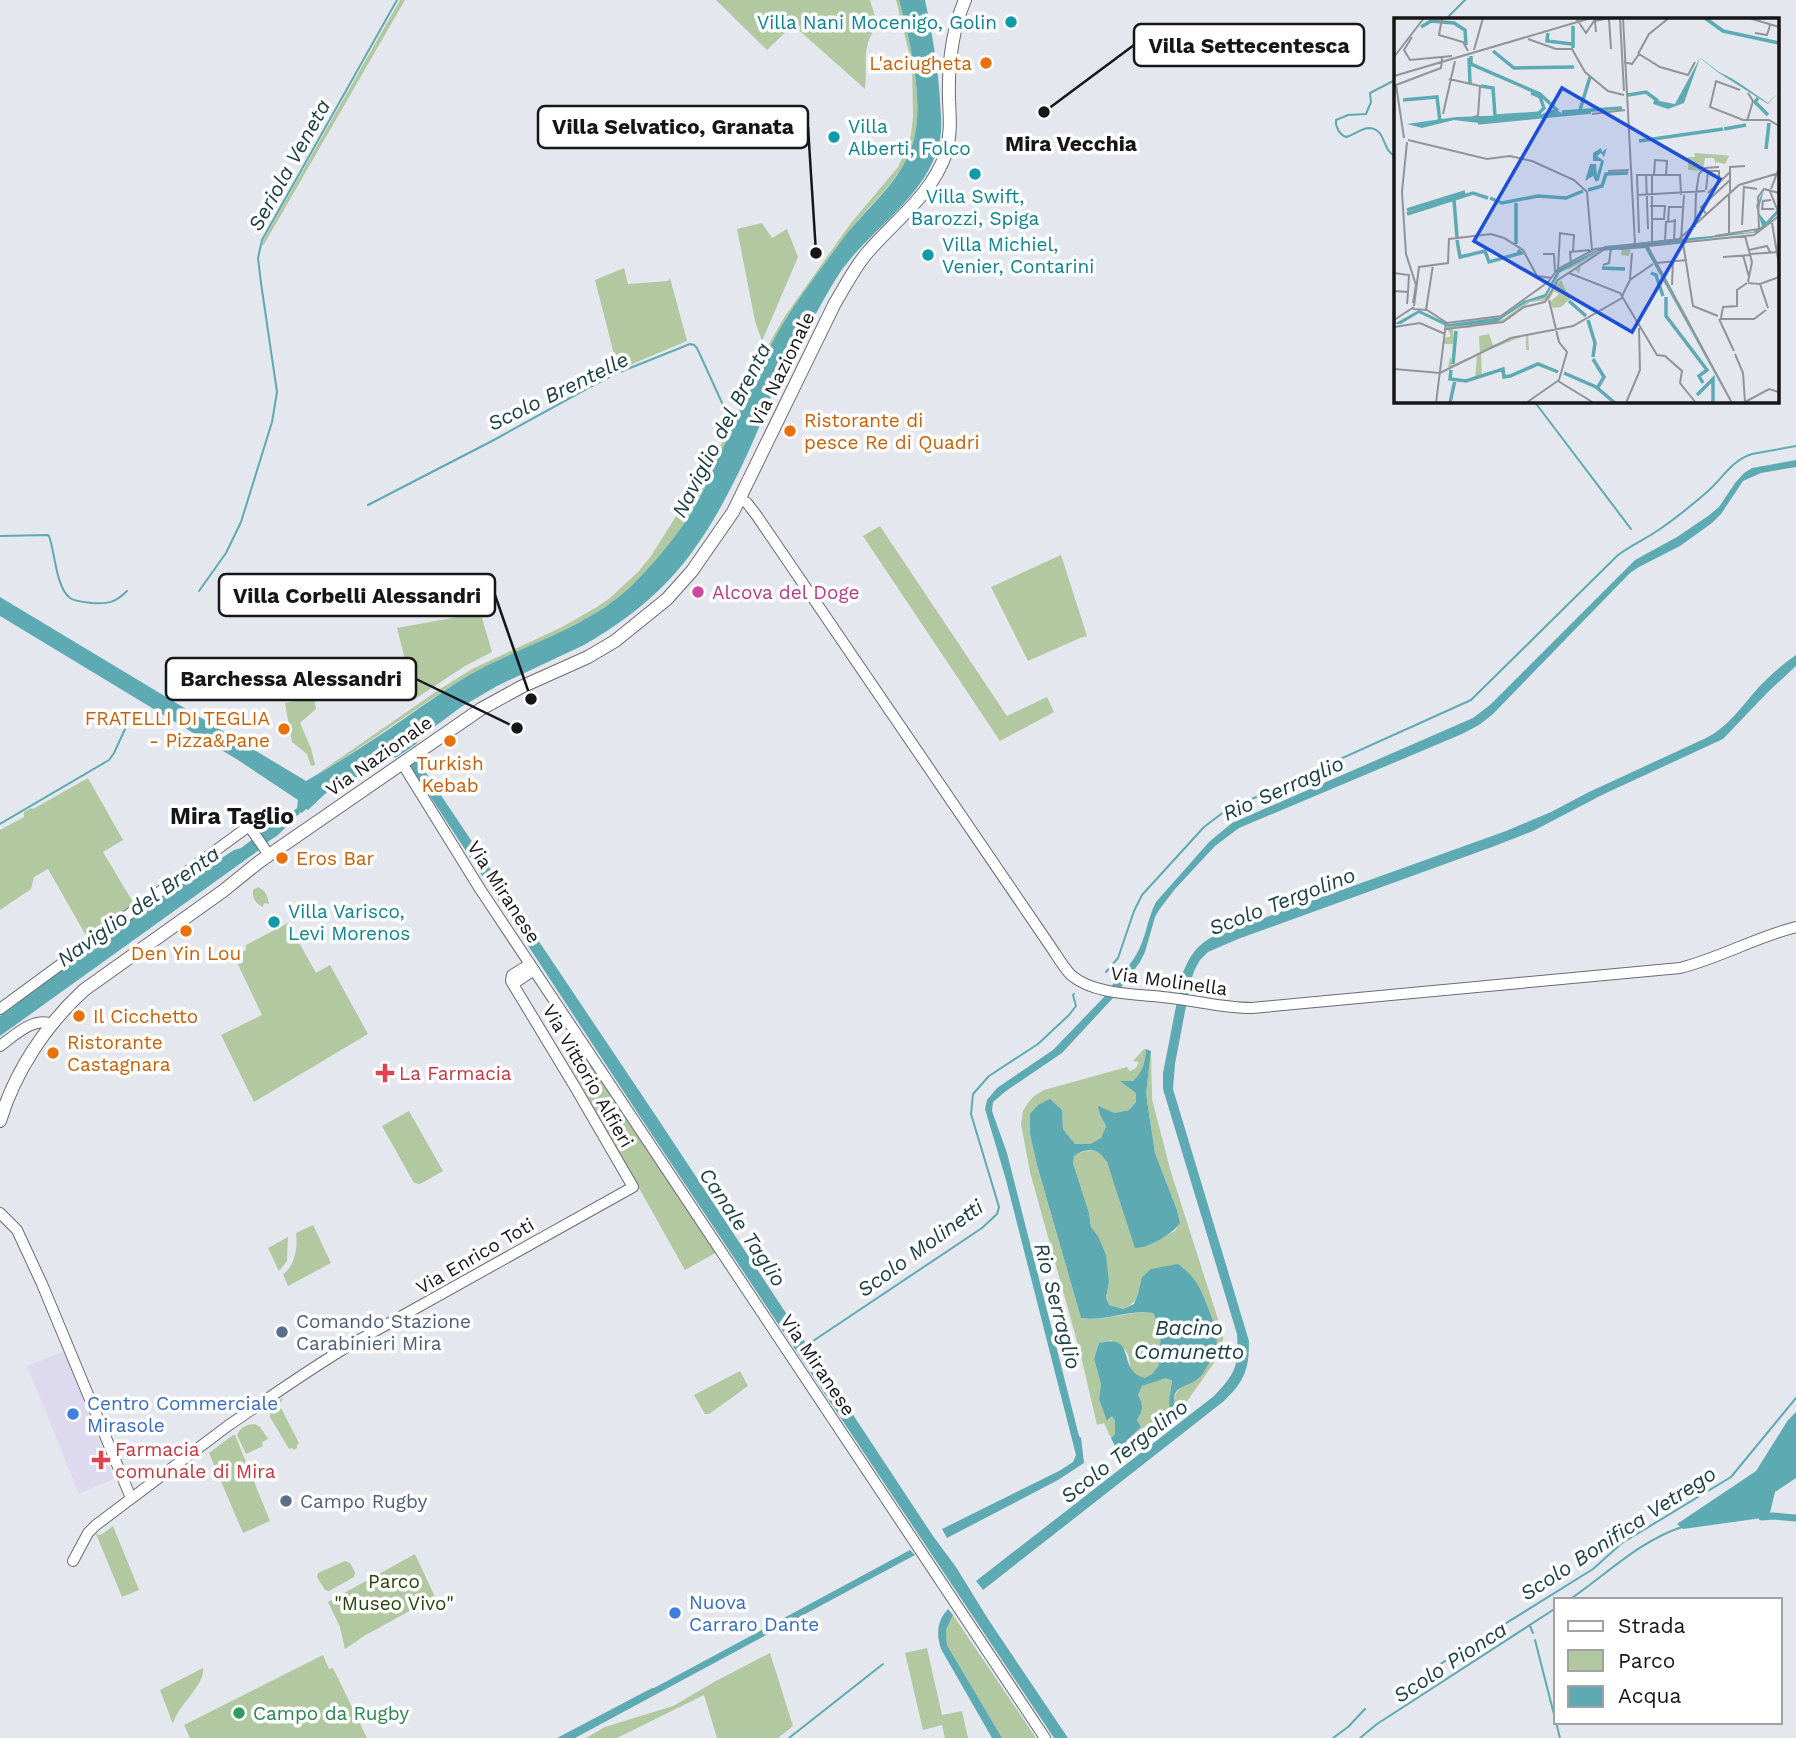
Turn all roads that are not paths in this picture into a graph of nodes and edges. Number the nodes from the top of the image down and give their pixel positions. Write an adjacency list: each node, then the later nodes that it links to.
1 (965, 0): 2 (main road, Via Nazionale)
2 (739, 498): 3 (main road, Via Nazionale); 5 (street, Via Molinella)
3 (408, 759): 4 (main road, Via Nazionale); 6 (street, Via Miranese)
4 (267, 851): 7 (street); 8 (main road, Via Nazionale)
5 (1796, 927)
6 (532, 967): 11 (street, Via Vittorio Alfieri); 17 (street, Via Miranese)
7 (1, 1005)
8 (52, 1024): 9 (street); 10 (main road, Via Nazionale)
9 (0, 1046)
10 (0, 1121)
11 (632, 1187): 15 (street, Via Enrico Toti)
12 (0, 1213): 14 (street)
13 (0, 1225): 14 (street)
14 (19, 1235): 15 (street)
15 (131, 1498): 16 (street, Via Enrico Toti)
16 (73, 1560)
17 (1045, 1738)

